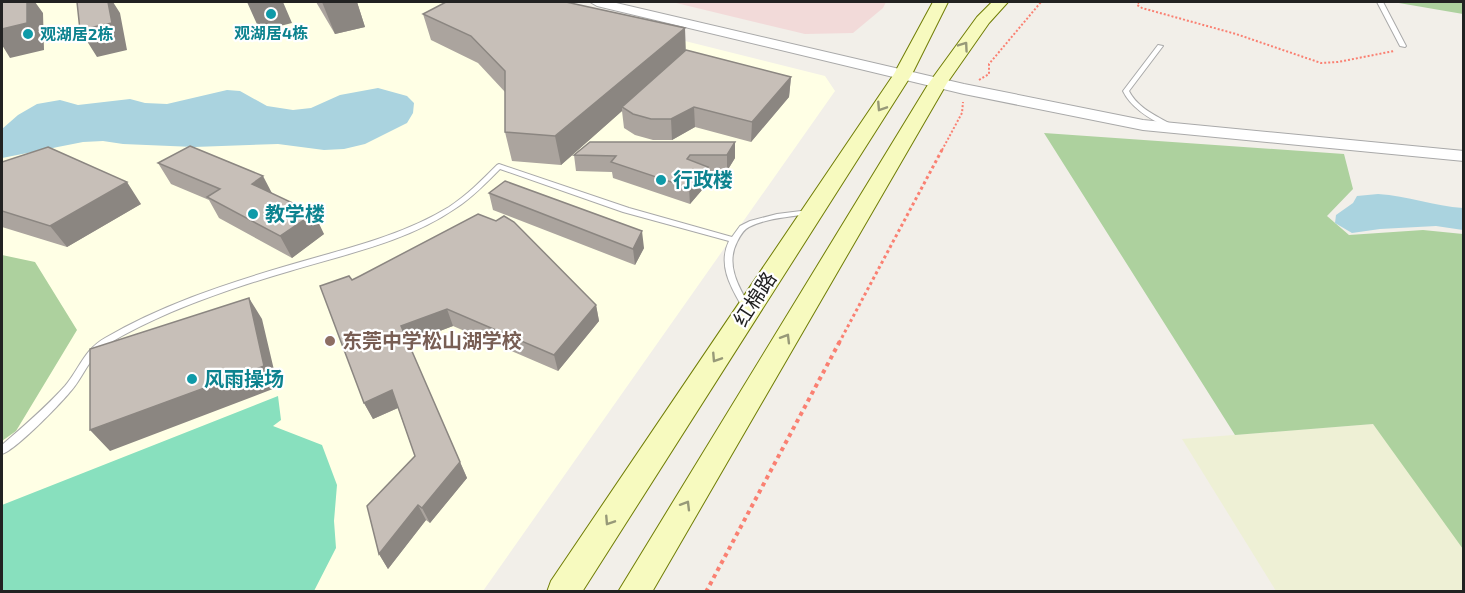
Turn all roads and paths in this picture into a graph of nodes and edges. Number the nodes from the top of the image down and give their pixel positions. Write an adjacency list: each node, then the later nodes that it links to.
1 (597, 2): 9 (street)
2 (940, 2): 9 (main road, 红棉路)
3 (1000, 2): 10 (main road, one-way to 3)
4 (1041, 2): 11 (path)
5 (1139, 2): 8 (path)
6 (1380, 2): 8 (lane)
7 (1160, 46): 12 (lane)
8 (1403, 46)
9 (903, 74): 10 (street); 14 (main road, 红棉路, one-way to 14)
10 (938, 83): 11 (street); 19 (main road, one-way to 10)
11 (964, 89): 12 (street); 20 (path)
12 (1177, 129): 13 (street)
13 (1464, 156)
14 (812, 212): 15 (lane); 16 (main road, 红棉路)
15 (733, 240): 16 (lane); 17 (lane)
16 (748, 310): 18 (main road, 红棉路, one-way to 18)
17 (2, 450)
18 (562, 591)
19 (634, 591)
20 (706, 591)

